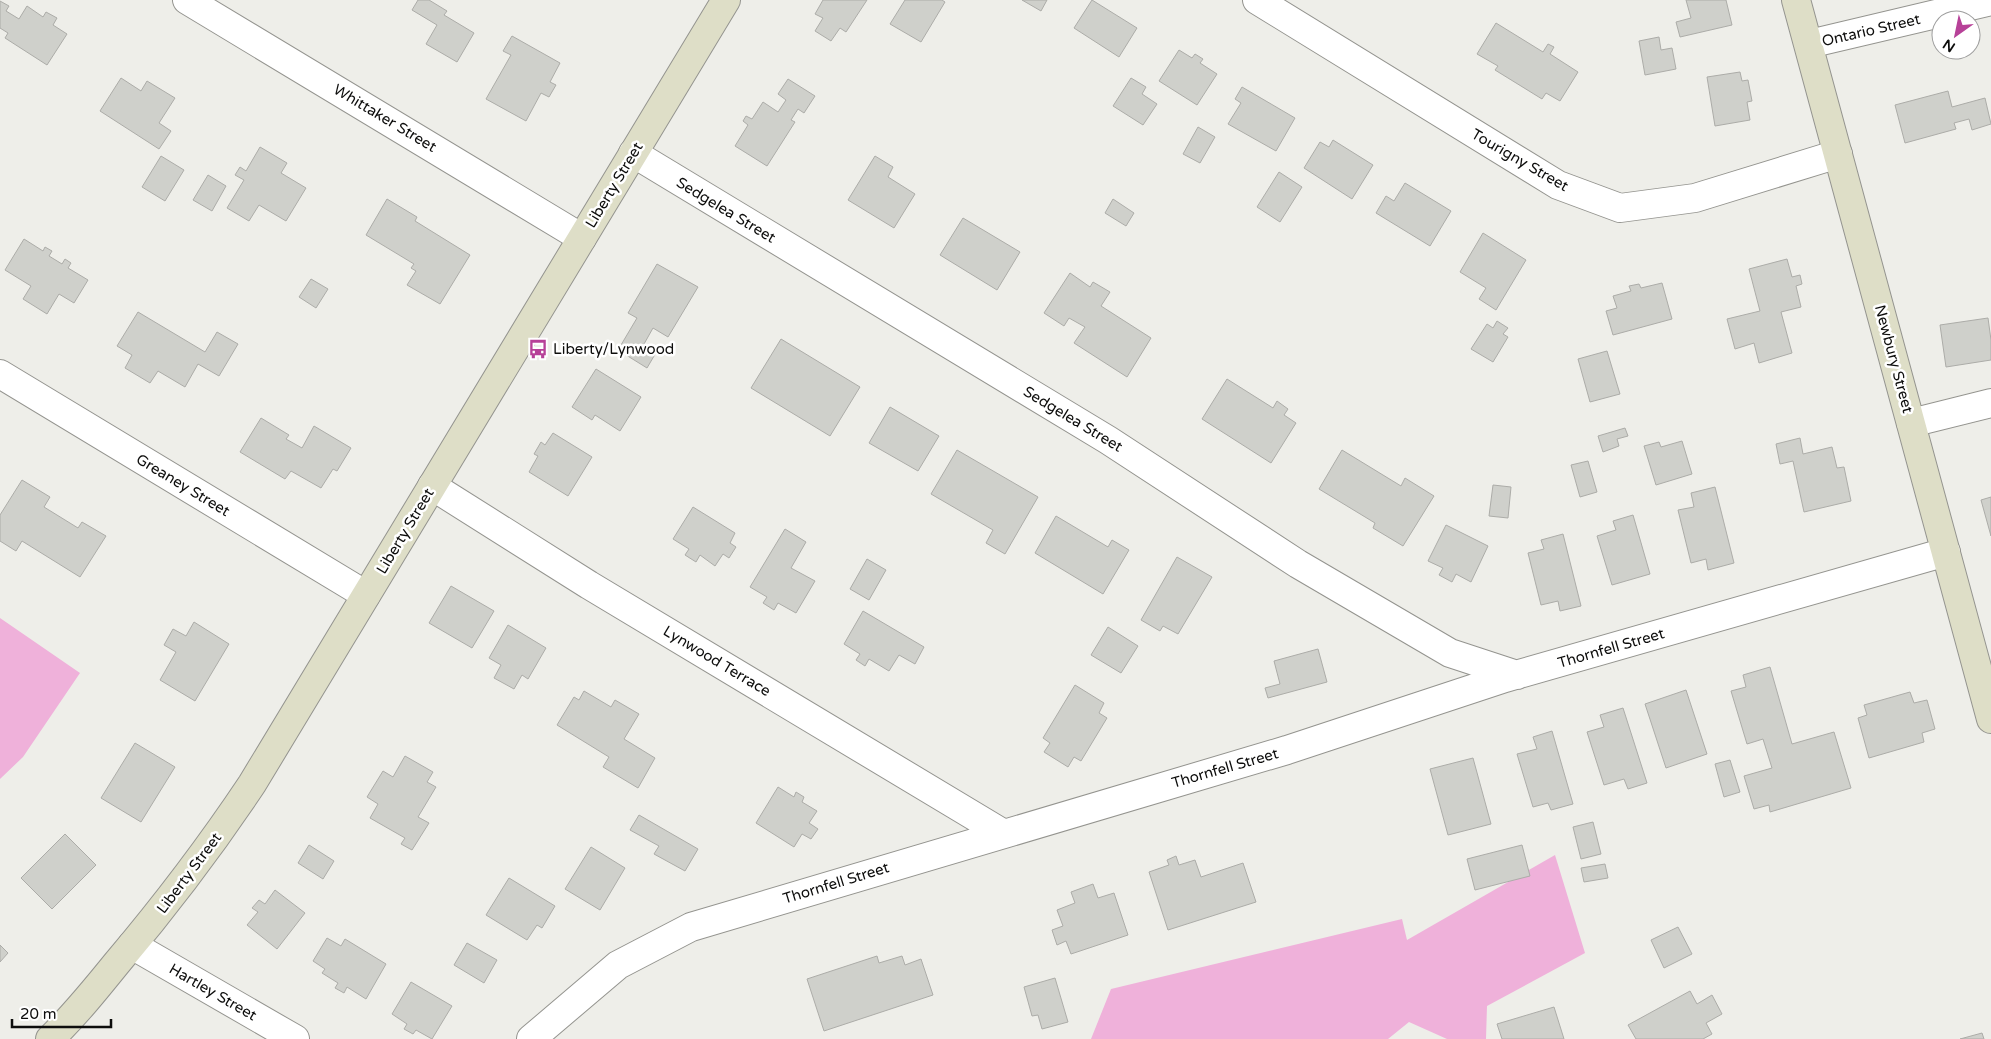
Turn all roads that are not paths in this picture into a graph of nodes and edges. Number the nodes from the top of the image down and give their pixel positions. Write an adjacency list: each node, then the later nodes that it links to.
1 (187, 0): 9 (street, Whittaker Street)
2 (726, 0): 7 (main road, Liberty Street)
3 (1258, 0): 8 (street, Tourigny Street)
4 (1796, 0): 6 (main road, Newbury Street)
5 (1991, 1): 6 (street, Ontario Street)
6 (1809, 44): 8 (main road, Newbury Street)
7 (633, 153): 9 (main road, Liberty Street); 16 (street, Sedgelea Street)
8 (1838, 154): 12 (main road, Newbury Street)
9 (582, 238): 13 (main road, Liberty Street)
10 (0, 374): 15 (street, Greaney Street)
11 (1991, 403): 12 (street)
12 (1911, 423): 14 (main road, Newbury Street)
13 (432, 486): 15 (main road, Liberty Street); 18 (street, Lynwood Terrace)
14 (1946, 552): 16 (street, Thornfell Street); 17 (main road, Newbury Street)
15 (366, 595): 19 (main road, Liberty Street)
16 (1517, 674): 18 (street, Thornfell Street)
17 (1991, 719)
18 (1004, 834): 22 (street, Thornfell Street)
19 (132, 945): 20 (main road, Liberty Street); 21 (street, Hartley Street)
20 (50, 1039)
21 (295, 1039)
22 (531, 1039)

